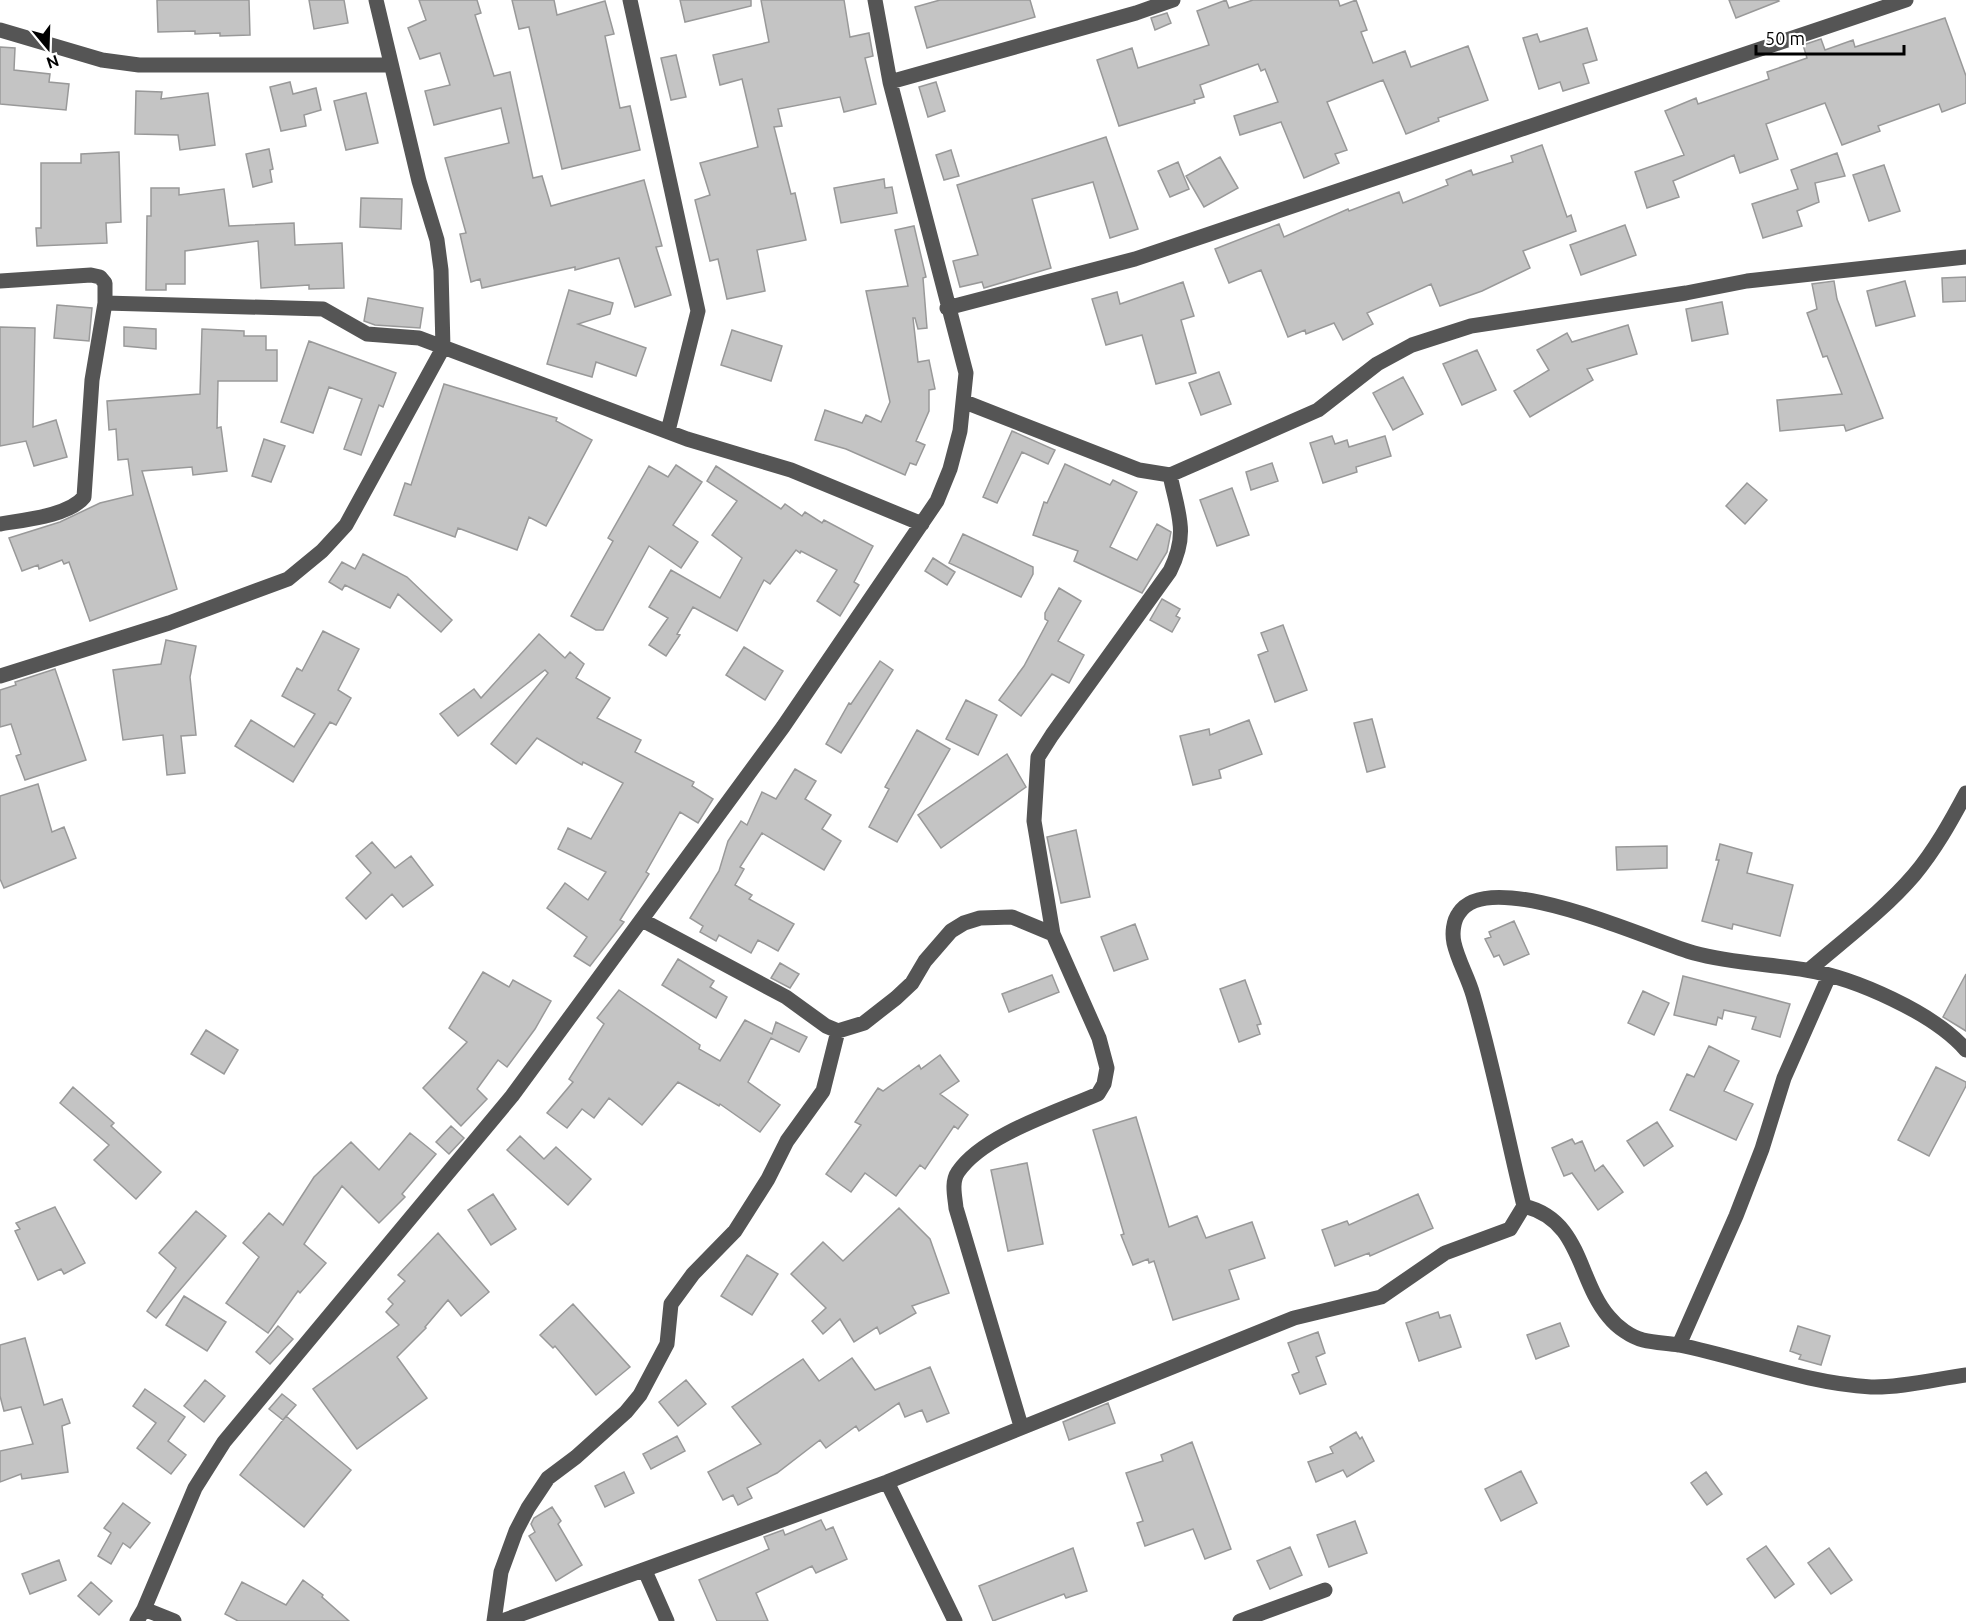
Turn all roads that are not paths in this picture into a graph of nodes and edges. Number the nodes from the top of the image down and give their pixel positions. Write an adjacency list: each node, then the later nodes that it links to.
1 (376, 0): 8 (street)
2 (630, 0): 16 (street)
3 (875, 0): 9 (street)
4 (1173, 0): 6 (street)
5 (1906, 0): 13 (street)
6 (1134, 7): 9 (street)
7 (0, 30): 8 (street)
8 (389, 65): 14 (street)
9 (890, 82): 13 (street)
10 (1966, 257): 17 (street)
11 (0, 281): 12 (street)
12 (105, 303): 14 (street); 18 (street)
13 (947, 308): 15 (street)
14 (442, 348): 16 (street); 20 (street)
15 (965, 402): 17 (street); 19 (street)
16 (668, 431): 19 (street)
17 (1170, 475): 23 (street)
18 (0, 524)
19 (922, 524): 22 (street)
20 (0, 676)
21 (1966, 793): 24 (street)
22 (642, 920): 26 (street); 35 (street)
23 (1053, 934): 26 (street); 31 (street)
24 (1809, 970): 25 (street); 28 (street)
25 (1829, 976): 27 (street); 29 (street)
26 (837, 1030): 37 (street)
27 (1966, 1050)
28 (1524, 1206): 29 (street); 31 (street)
29 (1679, 1345): 30 (street)
30 (1966, 1375)
31 (1021, 1426): 32 (street)
32 (887, 1482): 33 (street); 40 (street)
33 (645, 1571): 38 (street); 39 (street)
34 (1325, 1590): 41 (street)
35 (141, 1615): 36 (street)
36 (174, 1621)
37 (494, 1621)
38 (502, 1621)
39 (667, 1621)
40 (955, 1621)
41 (1240, 1621)

